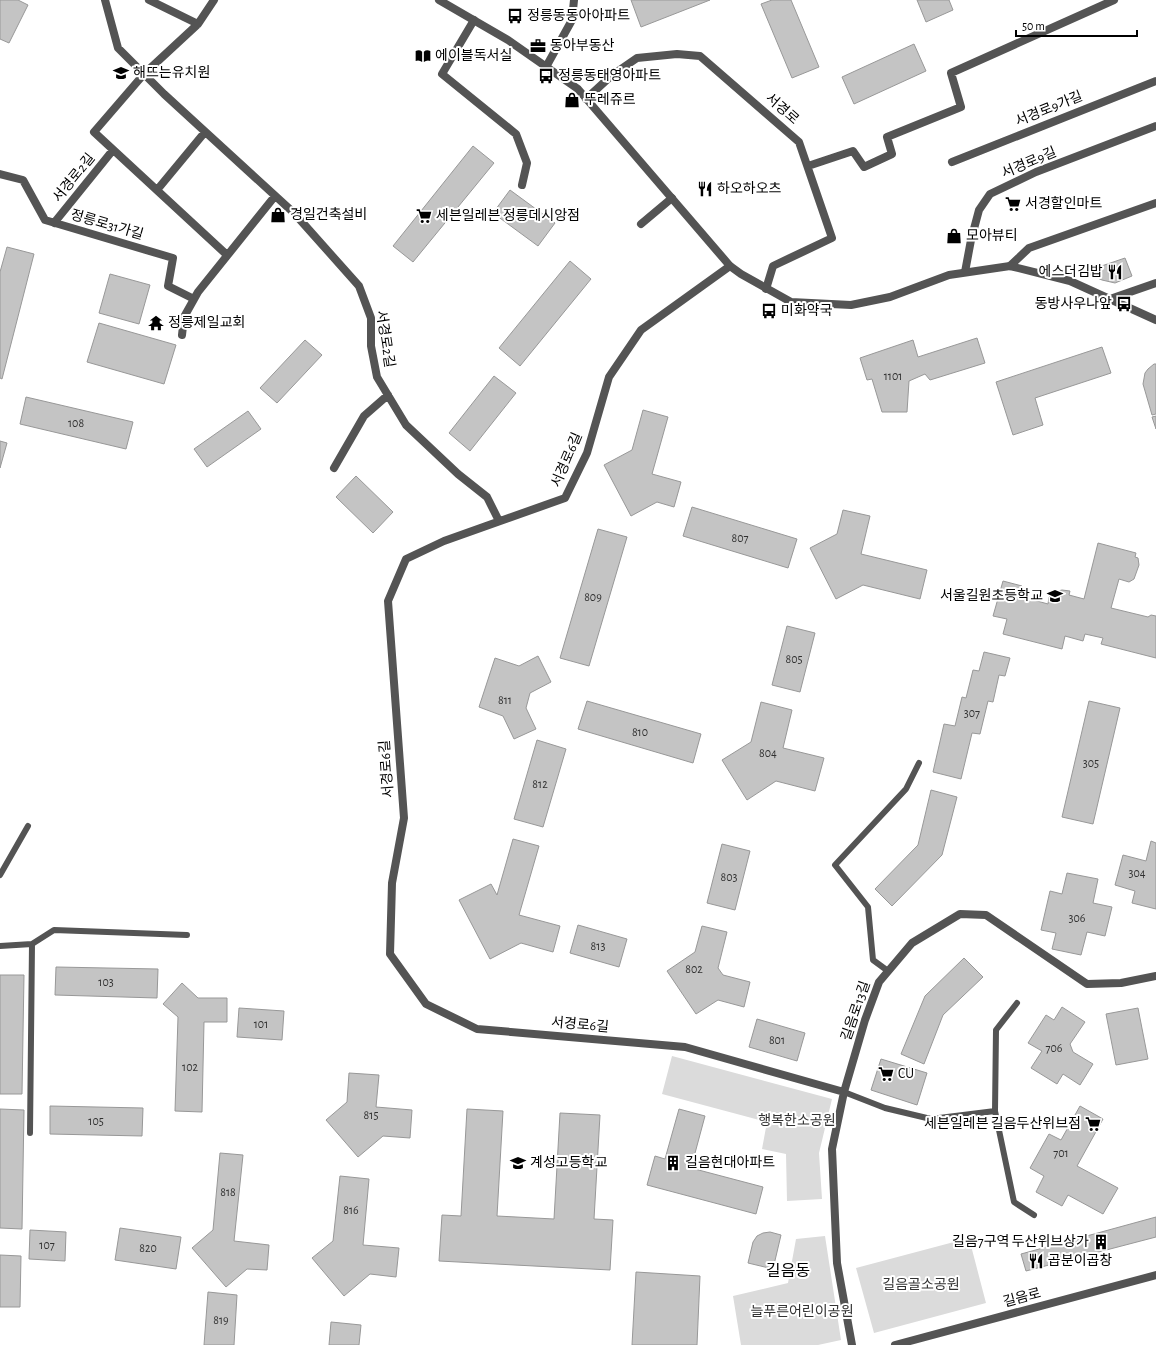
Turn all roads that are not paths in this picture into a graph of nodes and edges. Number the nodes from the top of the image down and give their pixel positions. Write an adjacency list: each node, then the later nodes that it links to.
1 (105, 0): 10 (street, 서경로2길)
2 (149, 0): 8 (street)
3 (214, 0): 8 (street)
4 (439, 0): 7 (street)
5 (574, 0): 9 (street)
6 (1114, 0): 17 (street)
7 (474, 20): 9 (street); 19 (street)
8 (198, 24): 10 (street)
9 (546, 67): 12 (street)
10 (144, 74): 14 (street, 서경로2길); 15 (street, 서경로2길)
11 (1156, 81): 16 (street, 서경로9가길)
12 (586, 99): 17 (street, 서경로); 22 (street)
13 (1156, 126): 29 (street, 서경로9길)
14 (205, 132): 20 (street); 21 (street, 서경로2길)
15 (113, 150): 20 (street, 서경로2길); 24 (street, 서경로2길)
16 (952, 162)
17 (808, 166): 31 (street, 서경로)
18 (0, 174): 24 (street, 정릉로31가길)
19 (522, 185)
20 (157, 190): 26 (street, 서경로2길)
21 (275, 196): 26 (street); 36 (street, 서경로2길)
22 (672, 198): 25 (street); 27 (street)
23 (1156, 203): 28 (street)
24 (54, 223): 32 (street, 정릉로31가길)
25 (641, 224)
26 (227, 255): 32 (street)
27 (730, 266): 31 (street); 38 (street, 서경로6길)
28 (1010, 266): 29 (street); 33 (street)
29 (965, 272): 31 (street)
30 (1156, 283): 33 (street)
31 (766, 289)
32 (194, 299): 35 (street)
33 (1110, 299): 34 (street)
34 (1156, 320)
35 (182, 335)
36 (388, 395): 37 (street); 38 (street, 서경로2길)
37 (334, 468)
38 (499, 522): 48 (street, 서경로6길)
39 (919, 763): 45 (lane)
40 (28, 826): 41 (lane)
41 (0, 875)
42 (187, 935): 43 (lane)
43 (32, 944): 44 (lane); 50 (lane)
44 (0, 946)
45 (888, 970): 46 (street, 길음로13길); 48 (street, 길음로13길)
46 (1156, 976)
47 (1017, 1003): 49 (lane)
48 (844, 1092): 49 (lane); 53 (street, 길음로13길)
49 (995, 1111): 51 (lane)
50 (30, 1134)
51 (1034, 1216)
52 (1156, 1275): 54 (street, 길음로)
53 (852, 1345)
54 (895, 1345)

